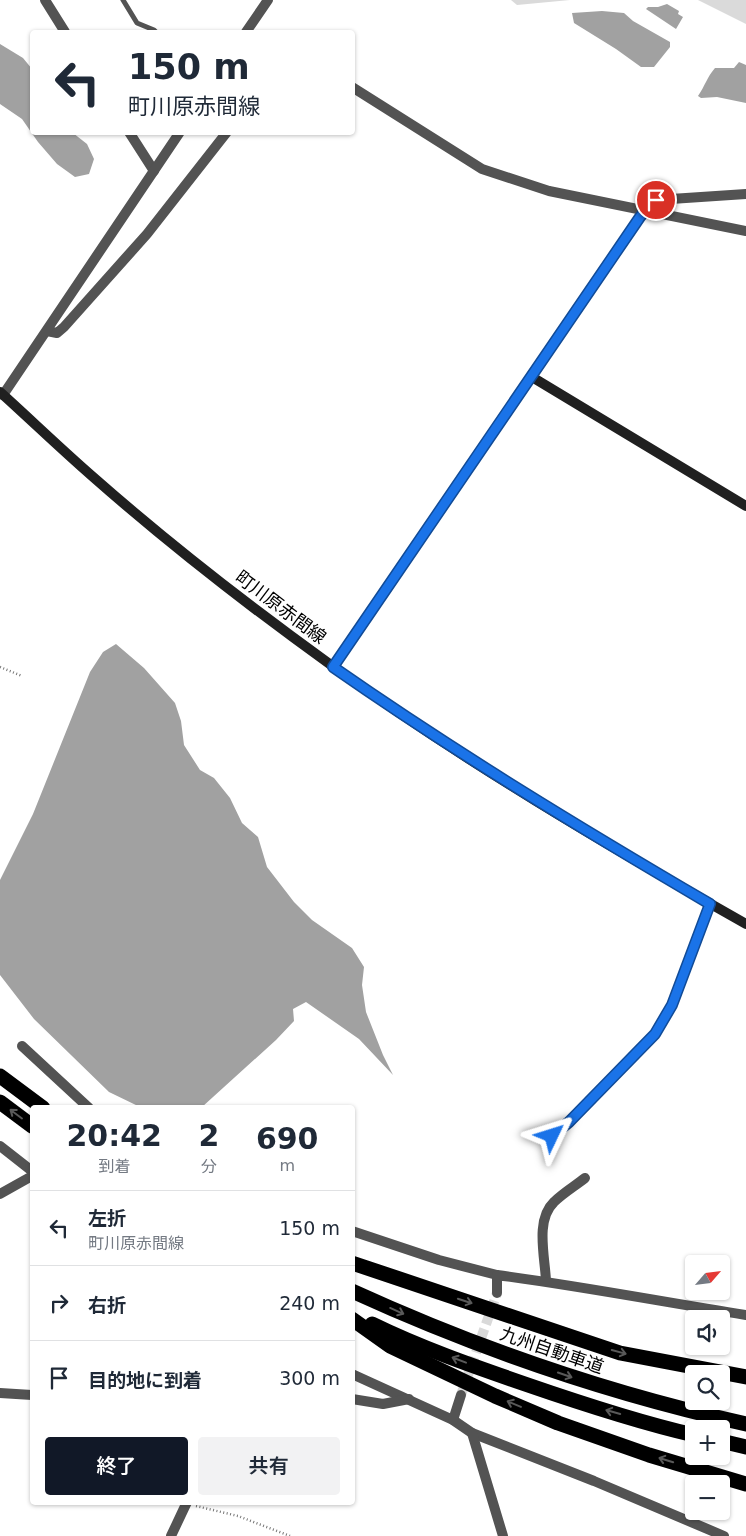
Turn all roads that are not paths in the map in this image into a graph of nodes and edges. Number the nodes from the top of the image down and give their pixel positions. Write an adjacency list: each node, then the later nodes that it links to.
1 (44, 0): 4 (street)
2 (123, 0): 5 (lane)
3 (268, 0): 6 (street)
4 (64, 30)
5 (154, 30)
6 (247, 30)
7 (355, 89): 13 (street)
8 (131, 135): 11 (street)
9 (178, 135): 11 (street)
10 (225, 135): 15 (street)
11 (154, 171): 15 (street)
12 (746, 194): 13 (street)
13 (644, 212): 14 (street); 16 (main road)
14 (746, 231)
15 (47, 331): 17 (street)
16 (532, 377): 18 (main road); 19 (main road)
17 (2, 394): 19 (main road, 町川原赤間線)
18 (746, 506)
19 (333, 667): 20 (main road, 町川原赤間線)
20 (710, 904): 21 (main road, 町川原赤間線); 28 (street)
21 (746, 924)
22 (22, 1046): 26 (street)
23 (0, 1076): 25 (highway)
24 (0, 1102): 27 (highway, one-way to 24)
25 (40, 1105)
26 (86, 1105)
27 (30, 1124)
28 (552, 1136)
29 (0, 1146): 30 (street)
30 (30, 1169)
31 (30, 1177): 33 (street)
32 (585, 1178): 37 (street)
33 (0, 1194)
34 (355, 1232): 36 (street)
35 (355, 1264): 44 (highway, one-way to 44)
36 (497, 1275): 37 (street); 39 (street)
37 (546, 1281): 40 (street)
38 (355, 1292): 51 (highway, 九州自動車道, one-way to 51)
39 (497, 1294)
40 (746, 1315)
41 (355, 1316): 52 (highway, one-way to 41)
42 (355, 1321): 56 (highway, one-way to 42)
43 (355, 1375): 48 (street)
44 (746, 1377)
45 (0, 1393): 46 (street)
46 (30, 1395)
47 (461, 1395): 50 (street)
48 (409, 1398): 49 (street); 50 (street)
49 (355, 1399)
50 (453, 1420): 53 (street)
51 (746, 1424)
52 (685, 1432)
53 (472, 1433): 59 (street); 60 (street)
54 (730, 1443): 55 (highway)
55 (746, 1447)
56 (746, 1484)
57 (186, 1505): 58 (street)
58 (171, 1536)
59 (503, 1536)
60 (724, 1536)

